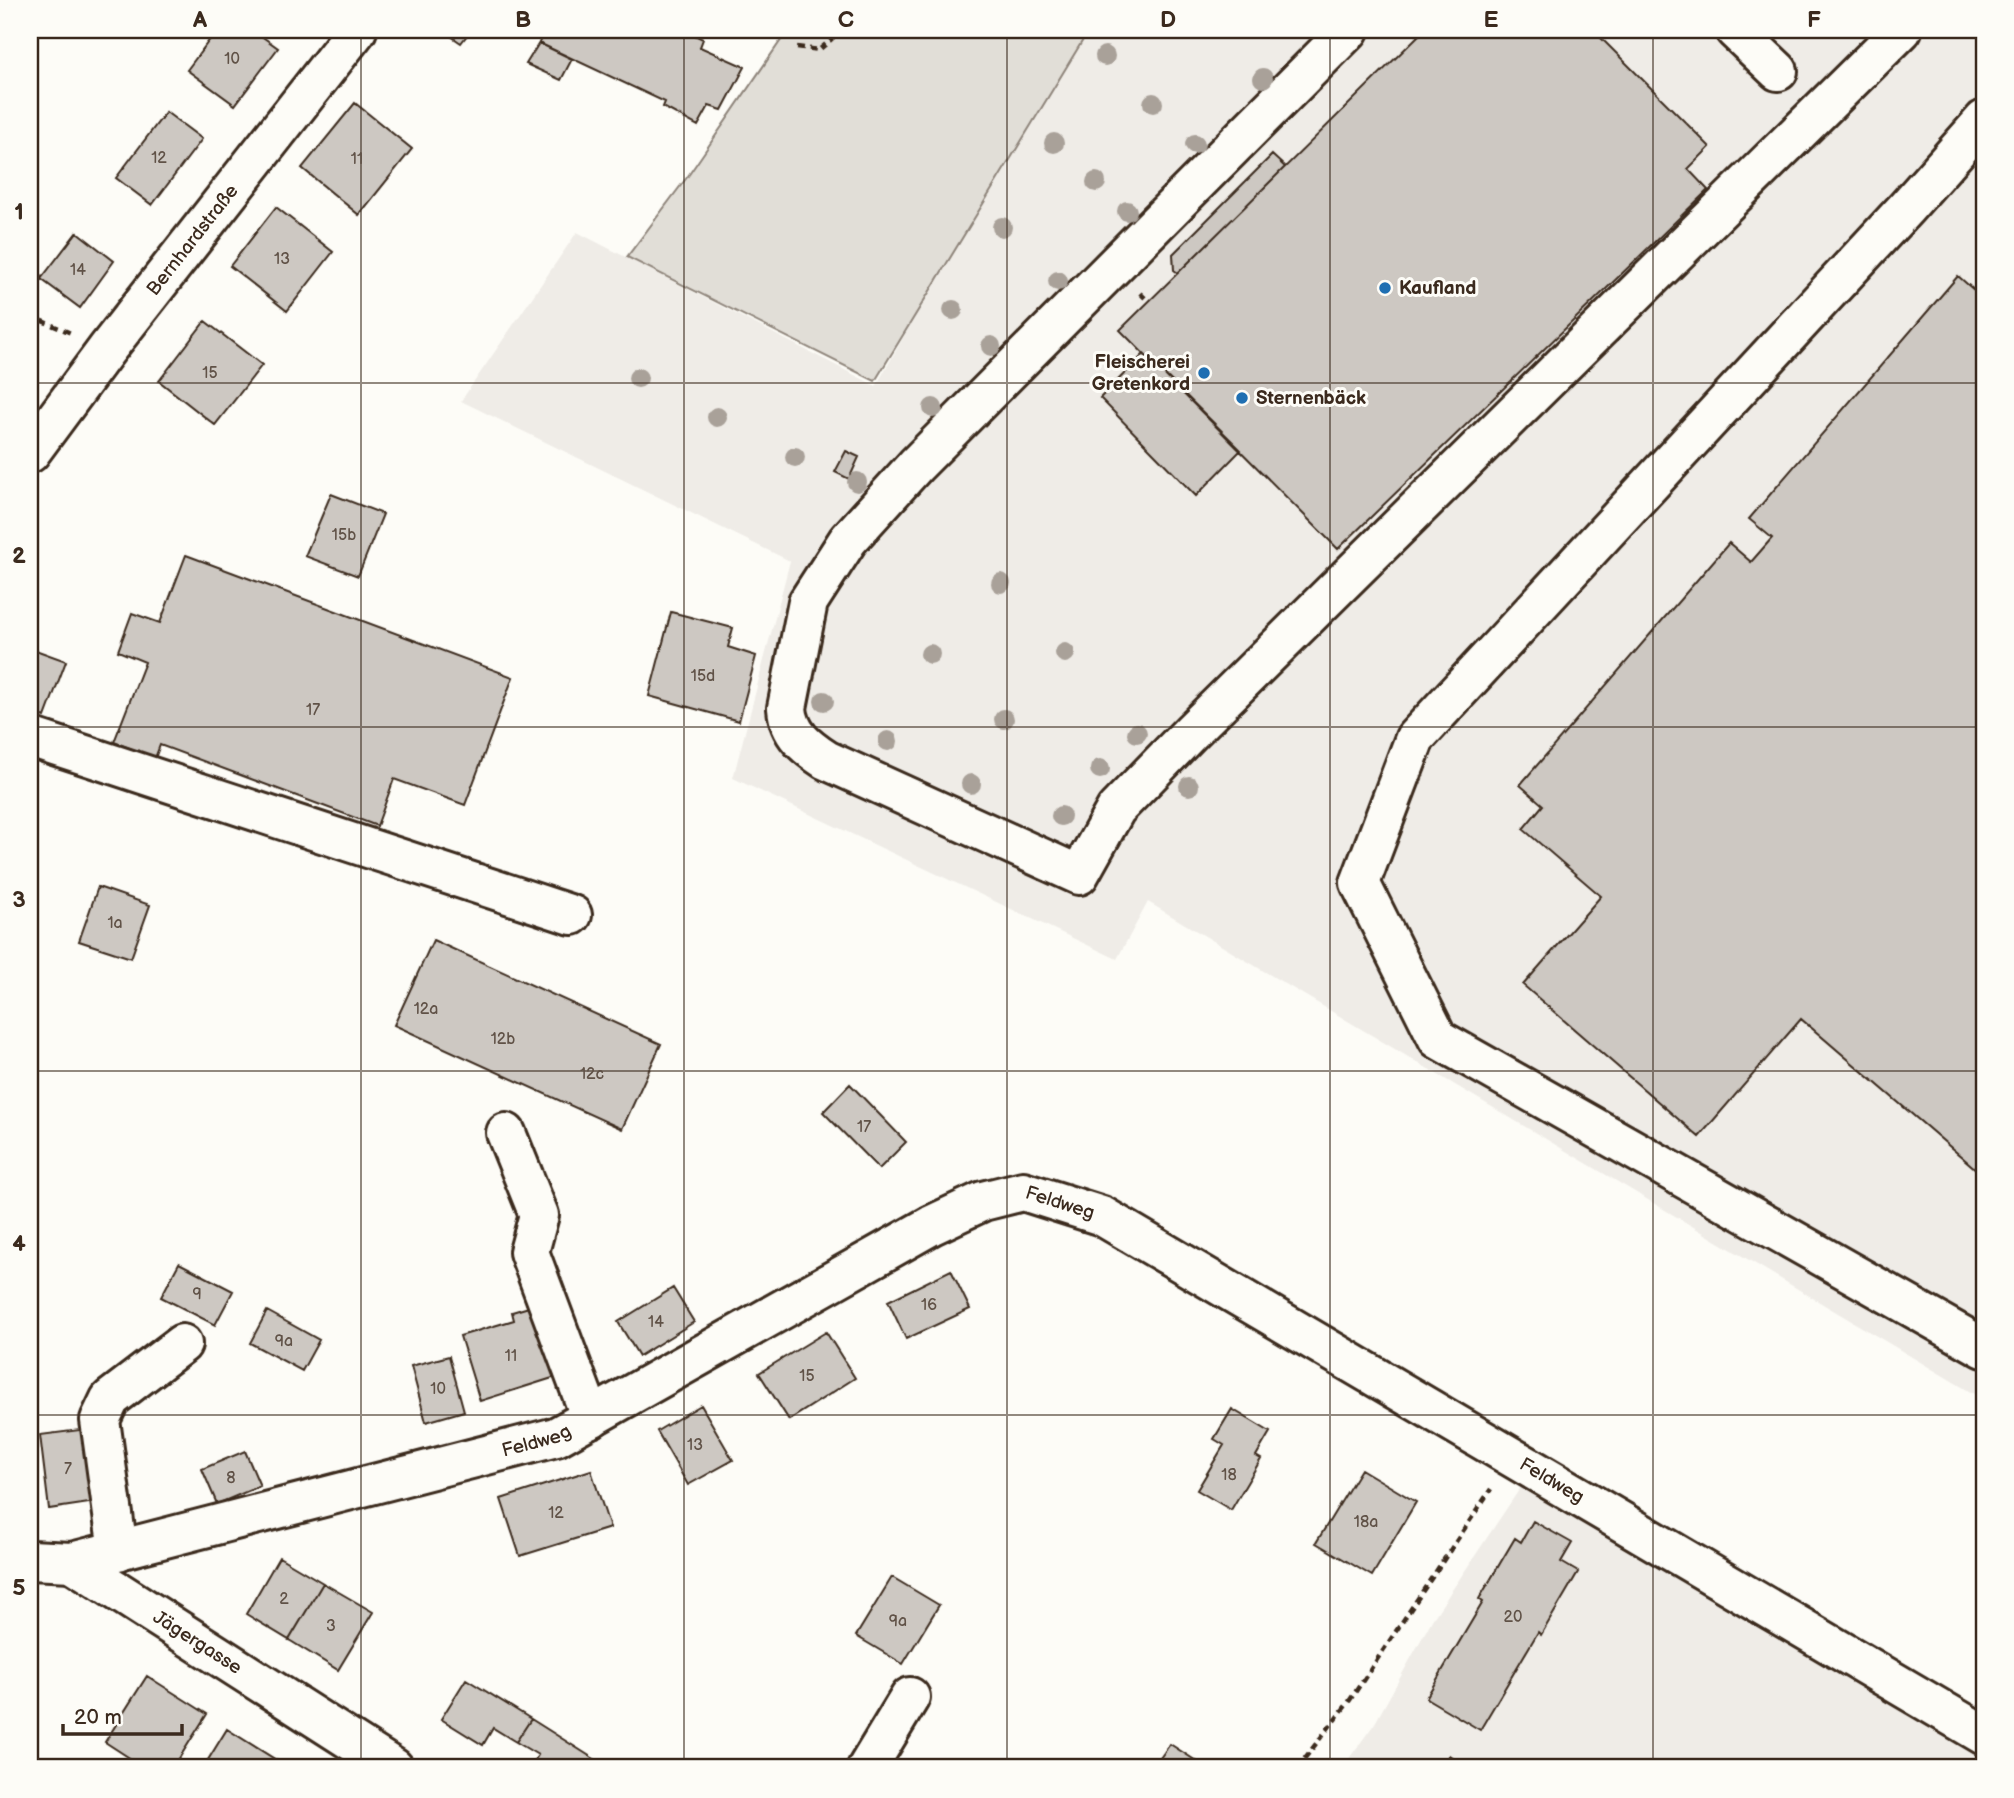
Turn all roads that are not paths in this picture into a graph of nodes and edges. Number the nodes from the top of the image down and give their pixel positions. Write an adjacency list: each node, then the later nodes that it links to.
1 (357, 30): 7 (street, Bernhardstraße)
2 (1349, 30): 4 (street)
3 (1735, 30): 5 (street)
4 (1902, 30)
5 (1778, 71)
6 (1984, 120): 12 (street)
7 (30, 453)
8 (30, 737): 9 (street)
9 (572, 915)
10 (506, 1133): 13 (street)
11 (182, 1344): 14 (street)
12 (1984, 1348)
13 (591, 1418): 14 (street, Feldweg); 18 (street, Feldweg)
14 (118, 1551): 16 (street, Feldweg)
15 (30, 1560): 16 (street, Feldweg)
16 (72, 1562): 19 (street, Jägergasse)
17 (910, 1697): 20 (street)
18 (1984, 1735)
19 (394, 1768)
20 (867, 1768)

